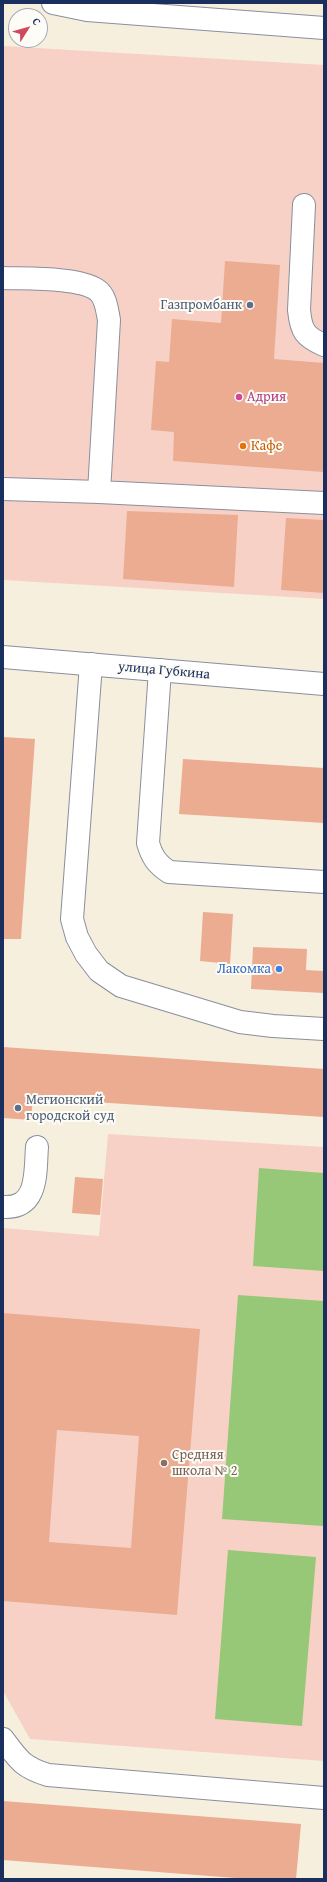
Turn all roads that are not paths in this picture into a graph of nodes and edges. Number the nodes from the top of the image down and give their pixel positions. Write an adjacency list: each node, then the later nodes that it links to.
1 (53, 3): 2 (main road)
2 (324, 28)
3 (304, 205): 5 (main road)
4 (3, 278): 7 (main road)
5 (324, 345)
6 (3, 489): 7 (main road)
7 (99, 492): 8 (main road)
8 (324, 503)
9 (3, 657): 10 (main road, улица Губкина)
10 (91, 664): 11 (main road, улица Губкина); 14 (main road)
11 (160, 670): 12 (main road, улица Губкина); 13 (main road)
12 (324, 684)
13 (324, 882)
14 (324, 1029)
15 (37, 1147): 16 (main road)
16 (3, 1207)
17 (3, 1738): 18 (main road)
18 (324, 1798)

